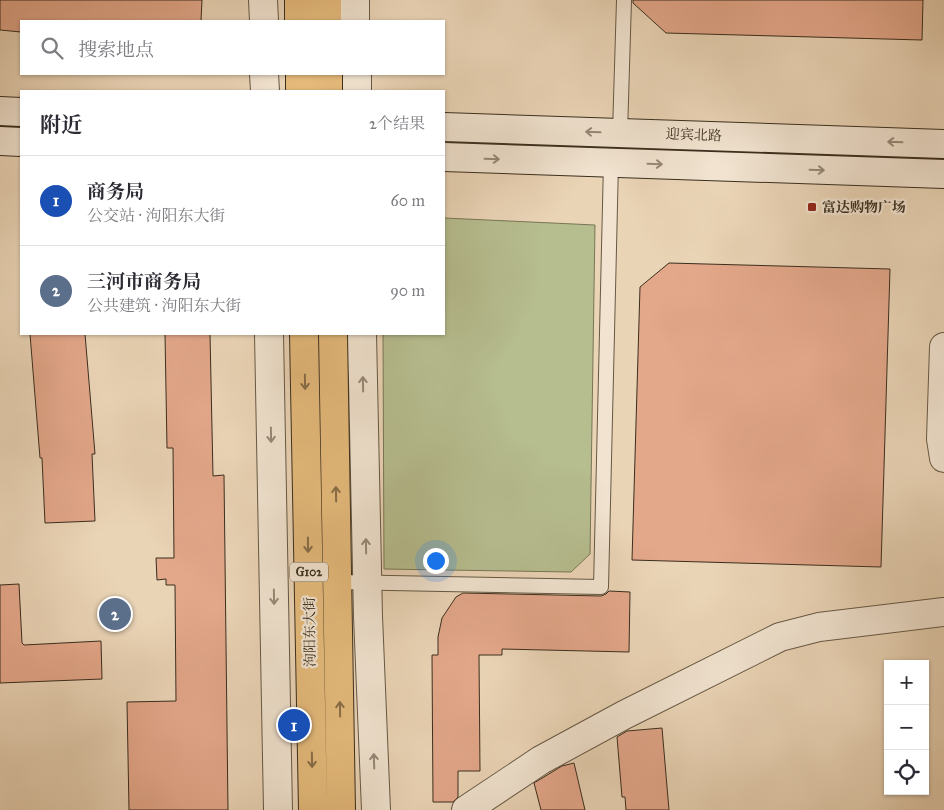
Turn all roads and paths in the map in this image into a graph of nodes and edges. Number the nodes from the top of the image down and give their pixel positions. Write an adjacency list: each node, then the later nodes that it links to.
1 (263, 0): 6 (street)
2 (299, 0): 7 (highway)
3 (327, 0): 8 (highway)
4 (355, 0): 9 (street)
5 (624, 0): 21 (lane)
6 (264, 20)
7 (299, 20)
8 (327, 20)
9 (355, 20)
10 (264, 75): 14 (street)
11 (300, 75): 15 (highway)
12 (328, 75): 16 (highway)
13 (357, 75): 17 (street)
14 (265, 90)
15 (300, 90)
16 (328, 90)
17 (357, 90)
18 (0, 111): 19 (street)
19 (20, 112)
20 (445, 127): 21 (street, 迎宾北路, one-way to 20)
21 (620, 133): 24 (street, 迎宾北路, one-way to 21)
22 (0, 141): 23 (street)
23 (20, 142)
24 (944, 144)
25 (445, 157): 26 (street, one-way to 26)
26 (611, 163): 27 (street, one-way to 27); 35 (lane)
27 (944, 174)
28 (269, 335): 37 (street, one-way to 37)
29 (304, 335): 38 (highway, 泃阳东大街 / G102, one-way to 38)
30 (333, 335): 34 (highway, 泃阳东大街 / G102, one-way to 30)
31 (362, 335): 35 (street, one-way to 31)
32 (944, 347): 33 (street)
33 (944, 458)
34 (337, 582): 35 (lane); 39 (highway, 泃阳东大街 / G102, one-way to 34)
35 (367, 582): 40 (street, one-way to 35)
36 (944, 612): 41 (street)
37 (278, 810)
38 (313, 810)
39 (341, 810)
40 (376, 810)
41 (466, 810)

